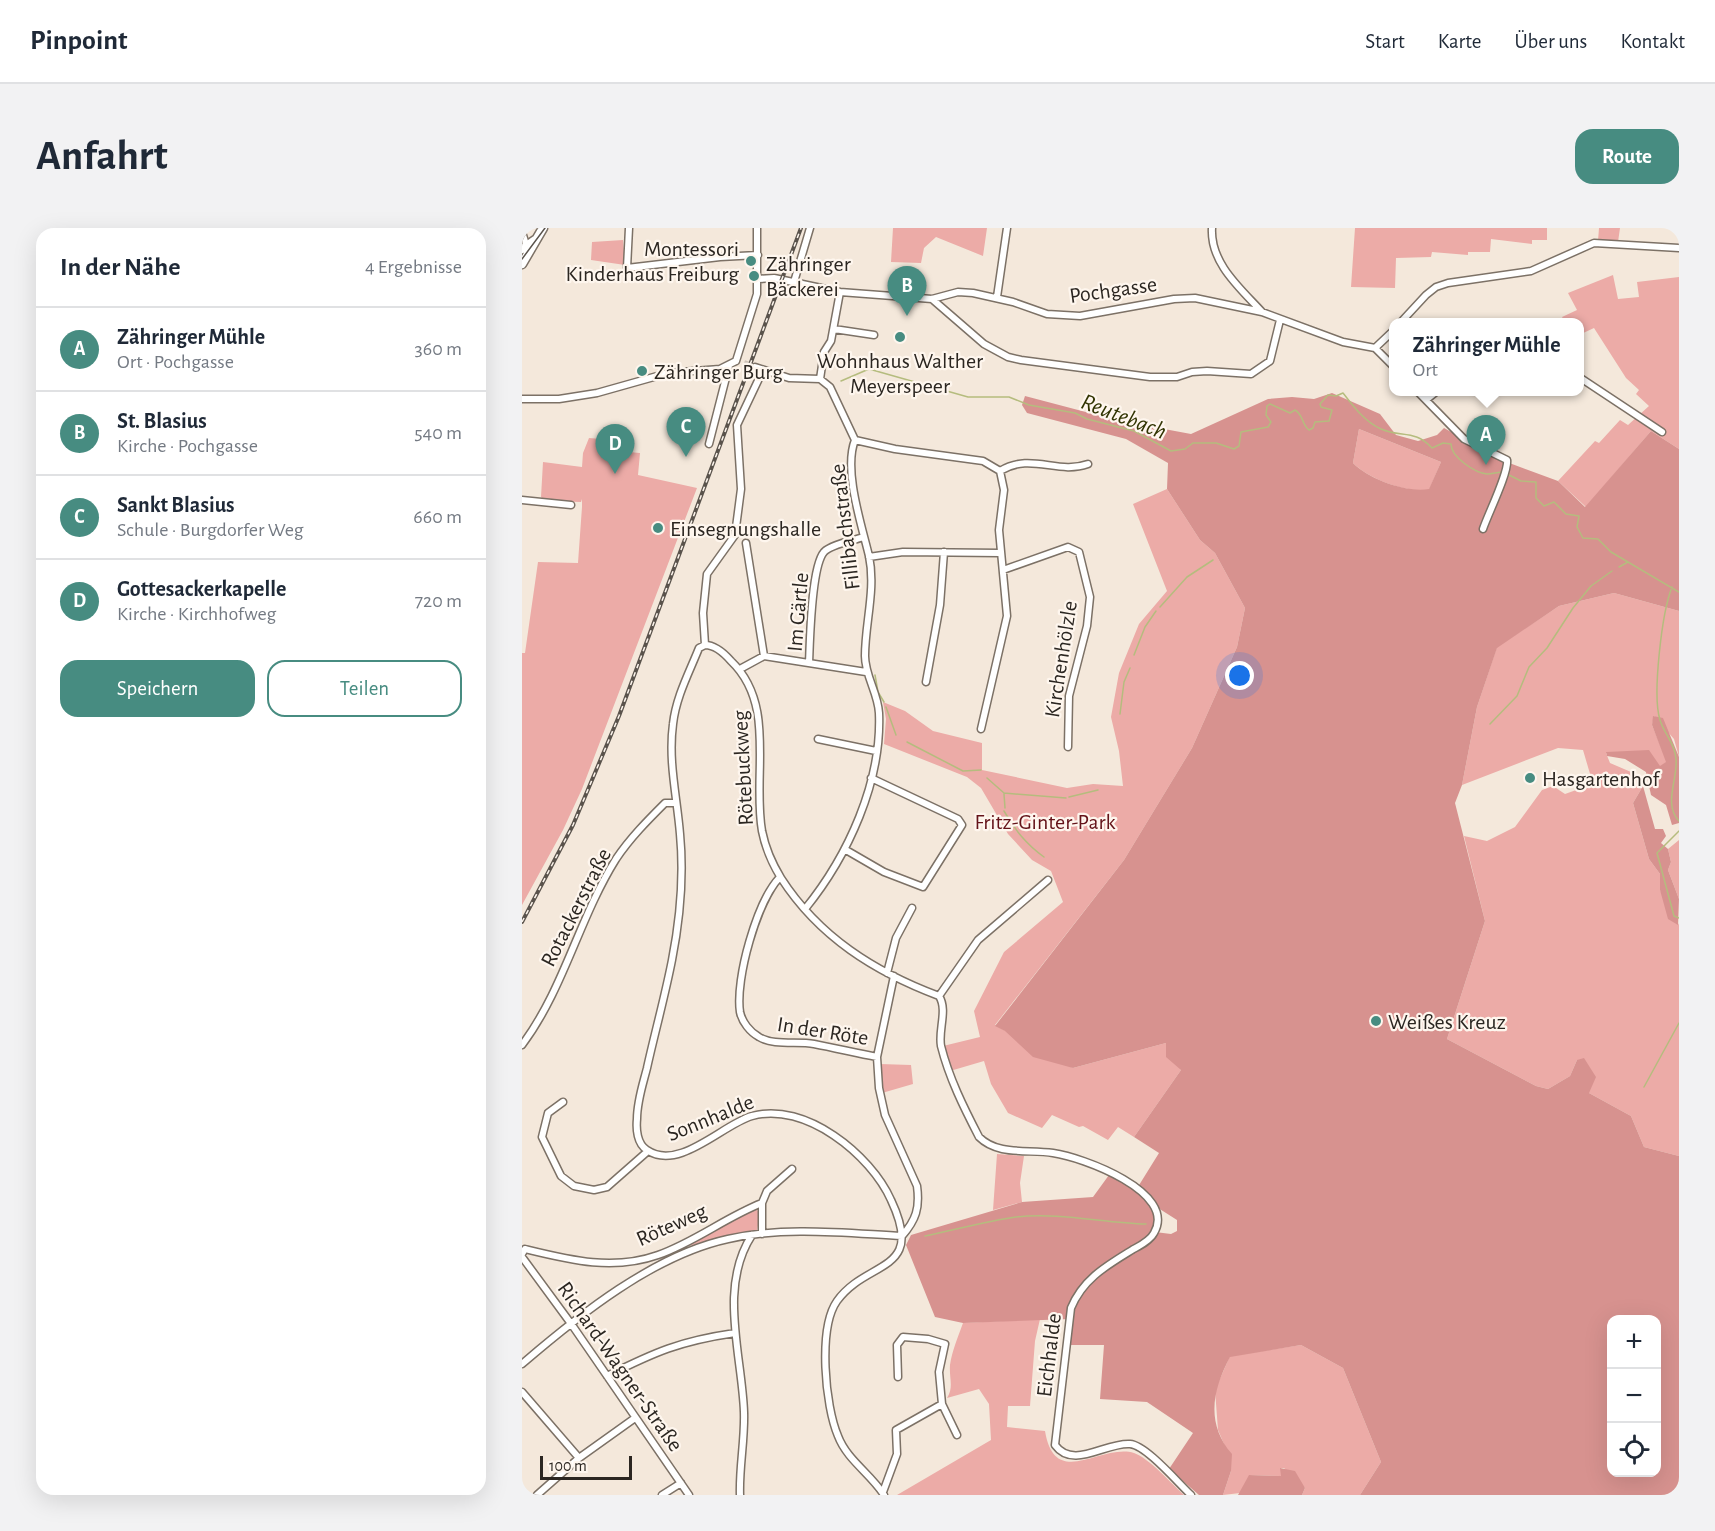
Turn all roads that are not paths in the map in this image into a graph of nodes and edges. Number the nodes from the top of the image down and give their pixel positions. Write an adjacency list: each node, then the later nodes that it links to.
1 (543, 228): 9 (street)
2 (629, 228): 10 (street)
3 (757, 228): 10 (street)
4 (810, 228): 13 (street)
5 (1007, 228): 15 (street)
6 (1212, 228): 17 (street)
7 (522, 232): 9 (street)
8 (1679, 248): 18 (street)
9 (526, 250): 11 (street)
10 (758, 255): 12 (street)
11 (522, 264)
12 (758, 279): 13 (street, Pochgasse); 24 (street)
13 (794, 282): 14 (street, Pochgasse)
14 (840, 292): 16 (street, Pochgasse); 20 (street)
15 (997, 297): 16 (street, Pochgasse); 17 (street, Pochgasse)
16 (932, 299): 19 (street)
17 (1262, 312): 19 (street, Pochgasse)
18 (1405, 318)
19 (1280, 320): 23 (street, Pochgasse)
20 (834, 329): 21 (street); 30 (street)
21 (874, 334)
22 (1389, 335): 23 (street)
23 (1376, 348): 25 (street)
24 (736, 361): 26 (street); 27 (street)
25 (1389, 362)
26 (744, 363)
27 (729, 366): 34 (street); 38 (street)
28 (755, 367): 29 (street)
29 (763, 370): 30 (street); 50 (street)
30 (820, 379): 37 (street)
31 (1584, 380): 36 (street)
32 (1423, 396): 35 (street)
33 (1430, 396): 35 (street)
34 (522, 399)
35 (1426, 399): 43 (street)
36 (1662, 432)
37 (855, 440): 40 (street); 44 (street, Fillibachstraße)
38 (709, 444)
39 (1088, 464): 40 (street)
40 (1000, 471): 47 (street)
41 (522, 500): 42 (street)
42 (571, 505)
43 (1483, 529)
44 (863, 537): 48 (street, Fillibachstraße); 52 (street, Im Gärtle)
45 (746, 543): 51 (street)
46 (944, 552): 47 (street); 48 (street); 55 (street)
47 (1000, 553): 49 (street)
48 (869, 557): 54 (street, Fillibachstraße)
49 (1003, 570): 56 (street); 58 (street, Kirchenhölzle)
50 (705, 645): 53 (street, Rötebuckweg); 61 (street, Sonnhalde)
51 (764, 656): 52 (street); 53 (street)
52 (809, 663): 54 (street, Im Gärtle)
53 (740, 669): 63 (street, Rötebuckweg)
54 (866, 672): 59 (street, Fillibachstraße)
55 (926, 682)
56 (981, 729)
57 (818, 739): 59 (street)
58 (1068, 747)
59 (876, 751): 60 (street, Fillibachstraße)
60 (871, 778): 62 (street, Fillibachstraße); 62 (street)
61 (676, 803): 69 (street, Rotackerstraße); 72 (street, Sonnhalde)
62 (846, 850): 66 (street, Fillibachstraße)
63 (780, 877): 66 (street, Rötebuckweg); 70 (street, In der Röte)
64 (1048, 880): 68 (street)
65 (912, 908): 67 (street)
66 (805, 909): 67 (street, Rötebuckweg)
67 (891, 975): 68 (street, Rötebuckweg); 70 (street)
68 (939, 996): 95 (street, Eichhalde)
69 (522, 1045)
70 (877, 1057): 77 (street)
71 (563, 1102): 72 (street)
72 (648, 1151): 77 (street, Sonnhalde)
73 (792, 1169): 74 (street, Röteweg)
74 (762, 1203): 75 (street); 78 (street, Röteweg)
75 (762, 1234): 76 (street); 77 (street)
76 (752, 1235): 79 (street); 80 (street)
77 (902, 1236): 90 (street)
78 (522, 1256): 79 (street, Richard-Wagner-Straße)
79 (572, 1324): 81 (street); 82 (street, Richard-Wagner-Straße)
80 (735, 1333): 82 (street); 94 (street)
81 (522, 1364)
82 (607, 1376): 86 (street, Richard-Wagner-Straße)
83 (898, 1377): 85 (street)
84 (522, 1392): 88 (street)
85 (942, 1404): 87 (street); 90 (street)
86 (635, 1418): 88 (street); 89 (street, Richard-Wagner-Straße)
87 (957, 1435)
88 (579, 1458): 91 (street)
89 (681, 1483): 92 (street); 93 (street, Richard-Wagner-Straße)
90 (884, 1493)
91 (537, 1495)
92 (662, 1495)
93 (689, 1495)
94 (740, 1495)
95 (1191, 1495)

